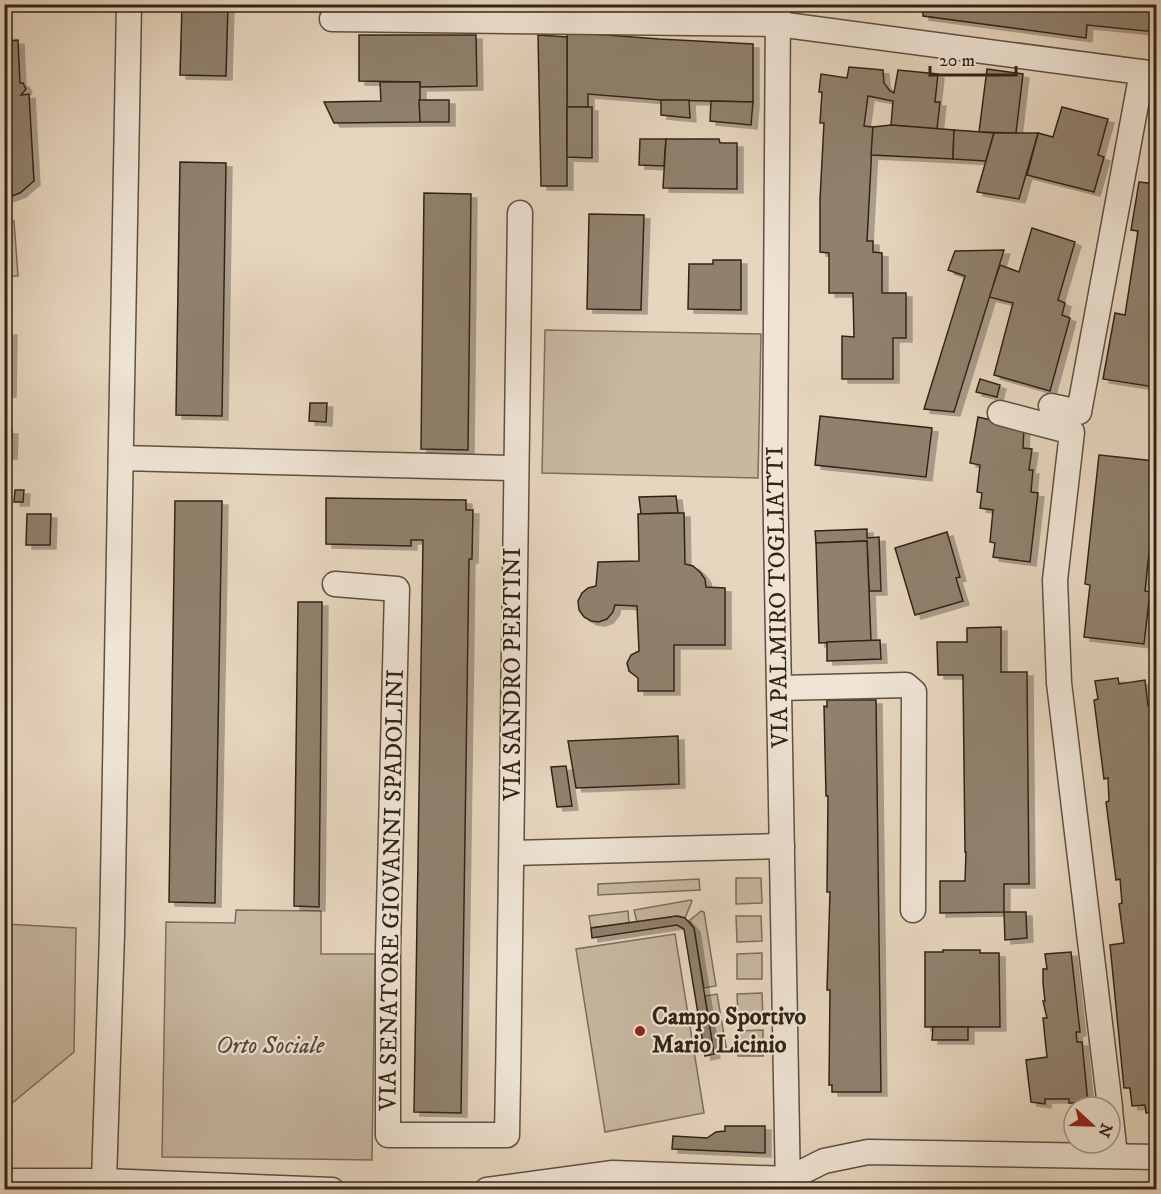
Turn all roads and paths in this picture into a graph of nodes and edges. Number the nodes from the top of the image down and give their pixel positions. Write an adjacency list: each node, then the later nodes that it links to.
1 (129, 4): 8 (street)
2 (778, 14): 3 (street); 4 (street); 11 (street, VIA PALMIRO TOGLIATTI)
3 (332, 19)
4 (1149, 73): 6 (street)
5 (520, 213): 9 (street, VIA SANDRO PERTINI)
6 (1051, 406)
7 (1000, 413): 15 (street)
8 (120, 458): 9 (street); 21 (street)
9 (514, 468): 13 (street, VIA SANDRO PERTINI)
10 (335, 584): 16 (street, VIA SENATORE GIOVANNI SPADOLINI)
11 (780, 688): 12 (street, VIA PALMIRO TOGLIATTI); 14 (street)
12 (782, 846): 13 (street); 22 (street, VIA PALMIRO TOGLIATTI)
13 (512, 853): 16 (street, VIA SANDRO PERTINI)
14 (913, 910)
15 (1108, 1095)
16 (507, 1135)
17 (1062, 1154): 22 (street)
18 (1115, 1155): 19 (street)
19 (1156, 1157)
20 (4, 1181): 21 (street)
21 (104, 1181): 23 (street)
22 (788, 1184): 24 (street)
23 (332, 1190)
24 (487, 1190)

